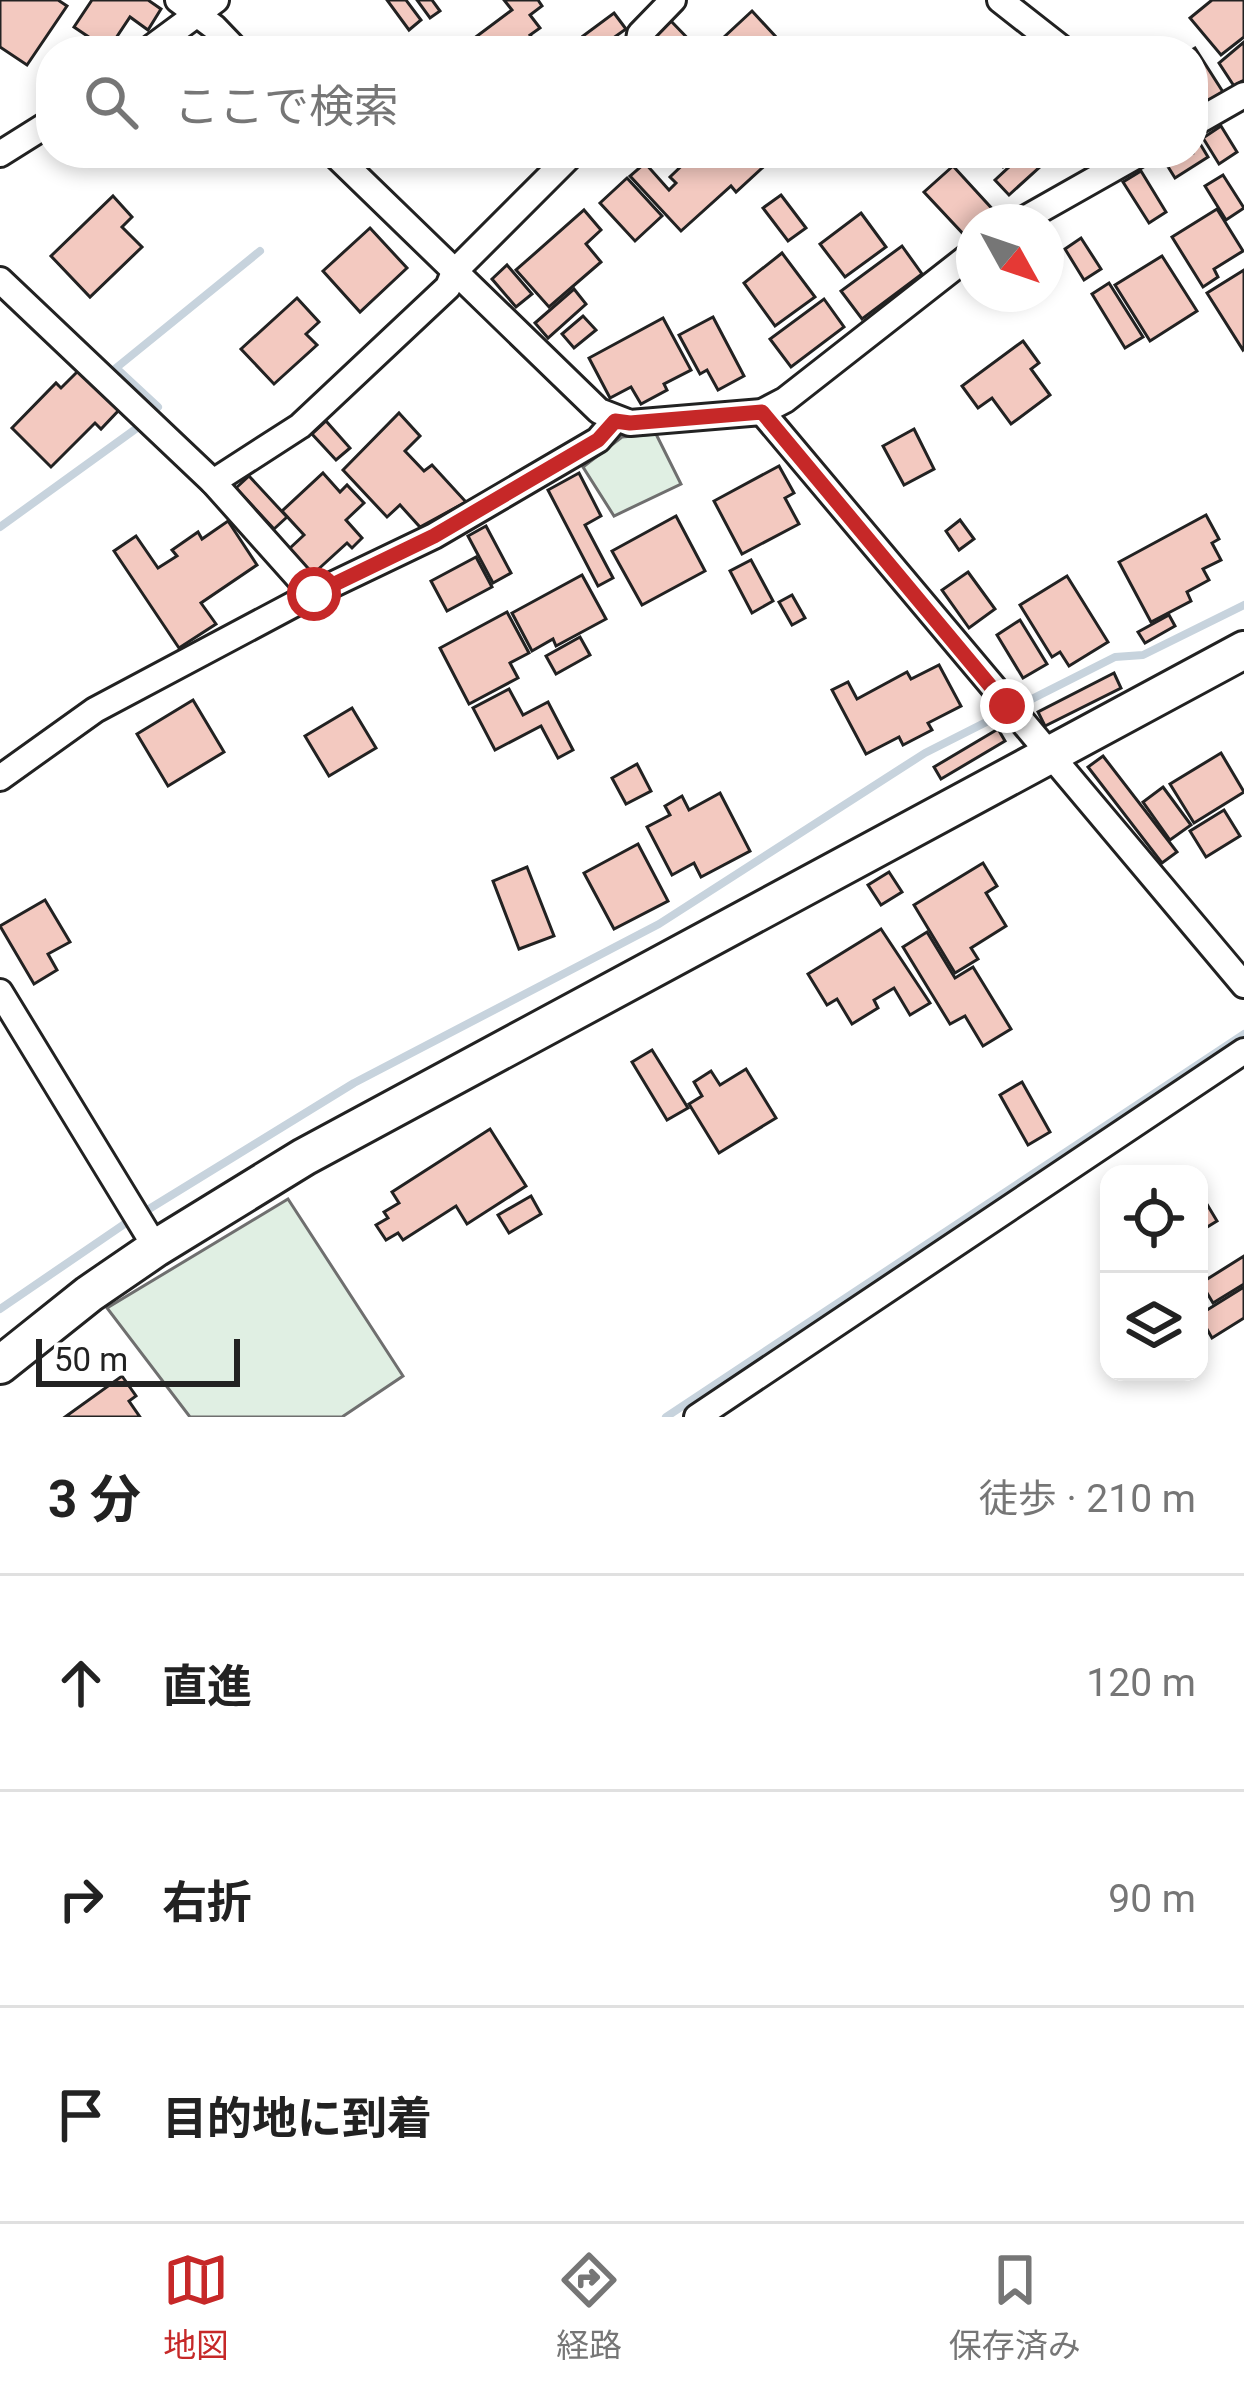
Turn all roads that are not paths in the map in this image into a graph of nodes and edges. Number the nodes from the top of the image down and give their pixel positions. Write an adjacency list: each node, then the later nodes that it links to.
1 (673, 0): 6 (street)
2 (1000, 0): 7 (street)
3 (197, 4): 4 (street); 5 (street)
4 (163, 36)
5 (224, 36)
6 (640, 36)
7 (1045, 36)
8 (1244, 95): 9 (street)
9 (1208, 115)
10 (36, 131): 11 (street)
11 (0, 154)
12 (348, 168): 17 (street)
13 (558, 168): 17 (street)
14 (1115, 168): 15 (street)
15 (1051, 204)
16 (956, 266): 19 (street)
17 (454, 272): 20 (street); 21 (street)
18 (0, 280): 21 (street)
19 (762, 412): 20 (street); 24 (street)
20 (615, 421): 22 (street)
21 (213, 482): 22 (street)
22 (314, 594): 25 (street)
23 (1244, 650): 24 (street)
24 (1049, 757): 26 (street); 29 (street)
25 (0, 778)
26 (1244, 985)
27 (0, 992): 29 (street)
28 (1244, 1051): 31 (street)
29 (143, 1228): 30 (street)
30 (0, 1365)
31 (697, 1417)

